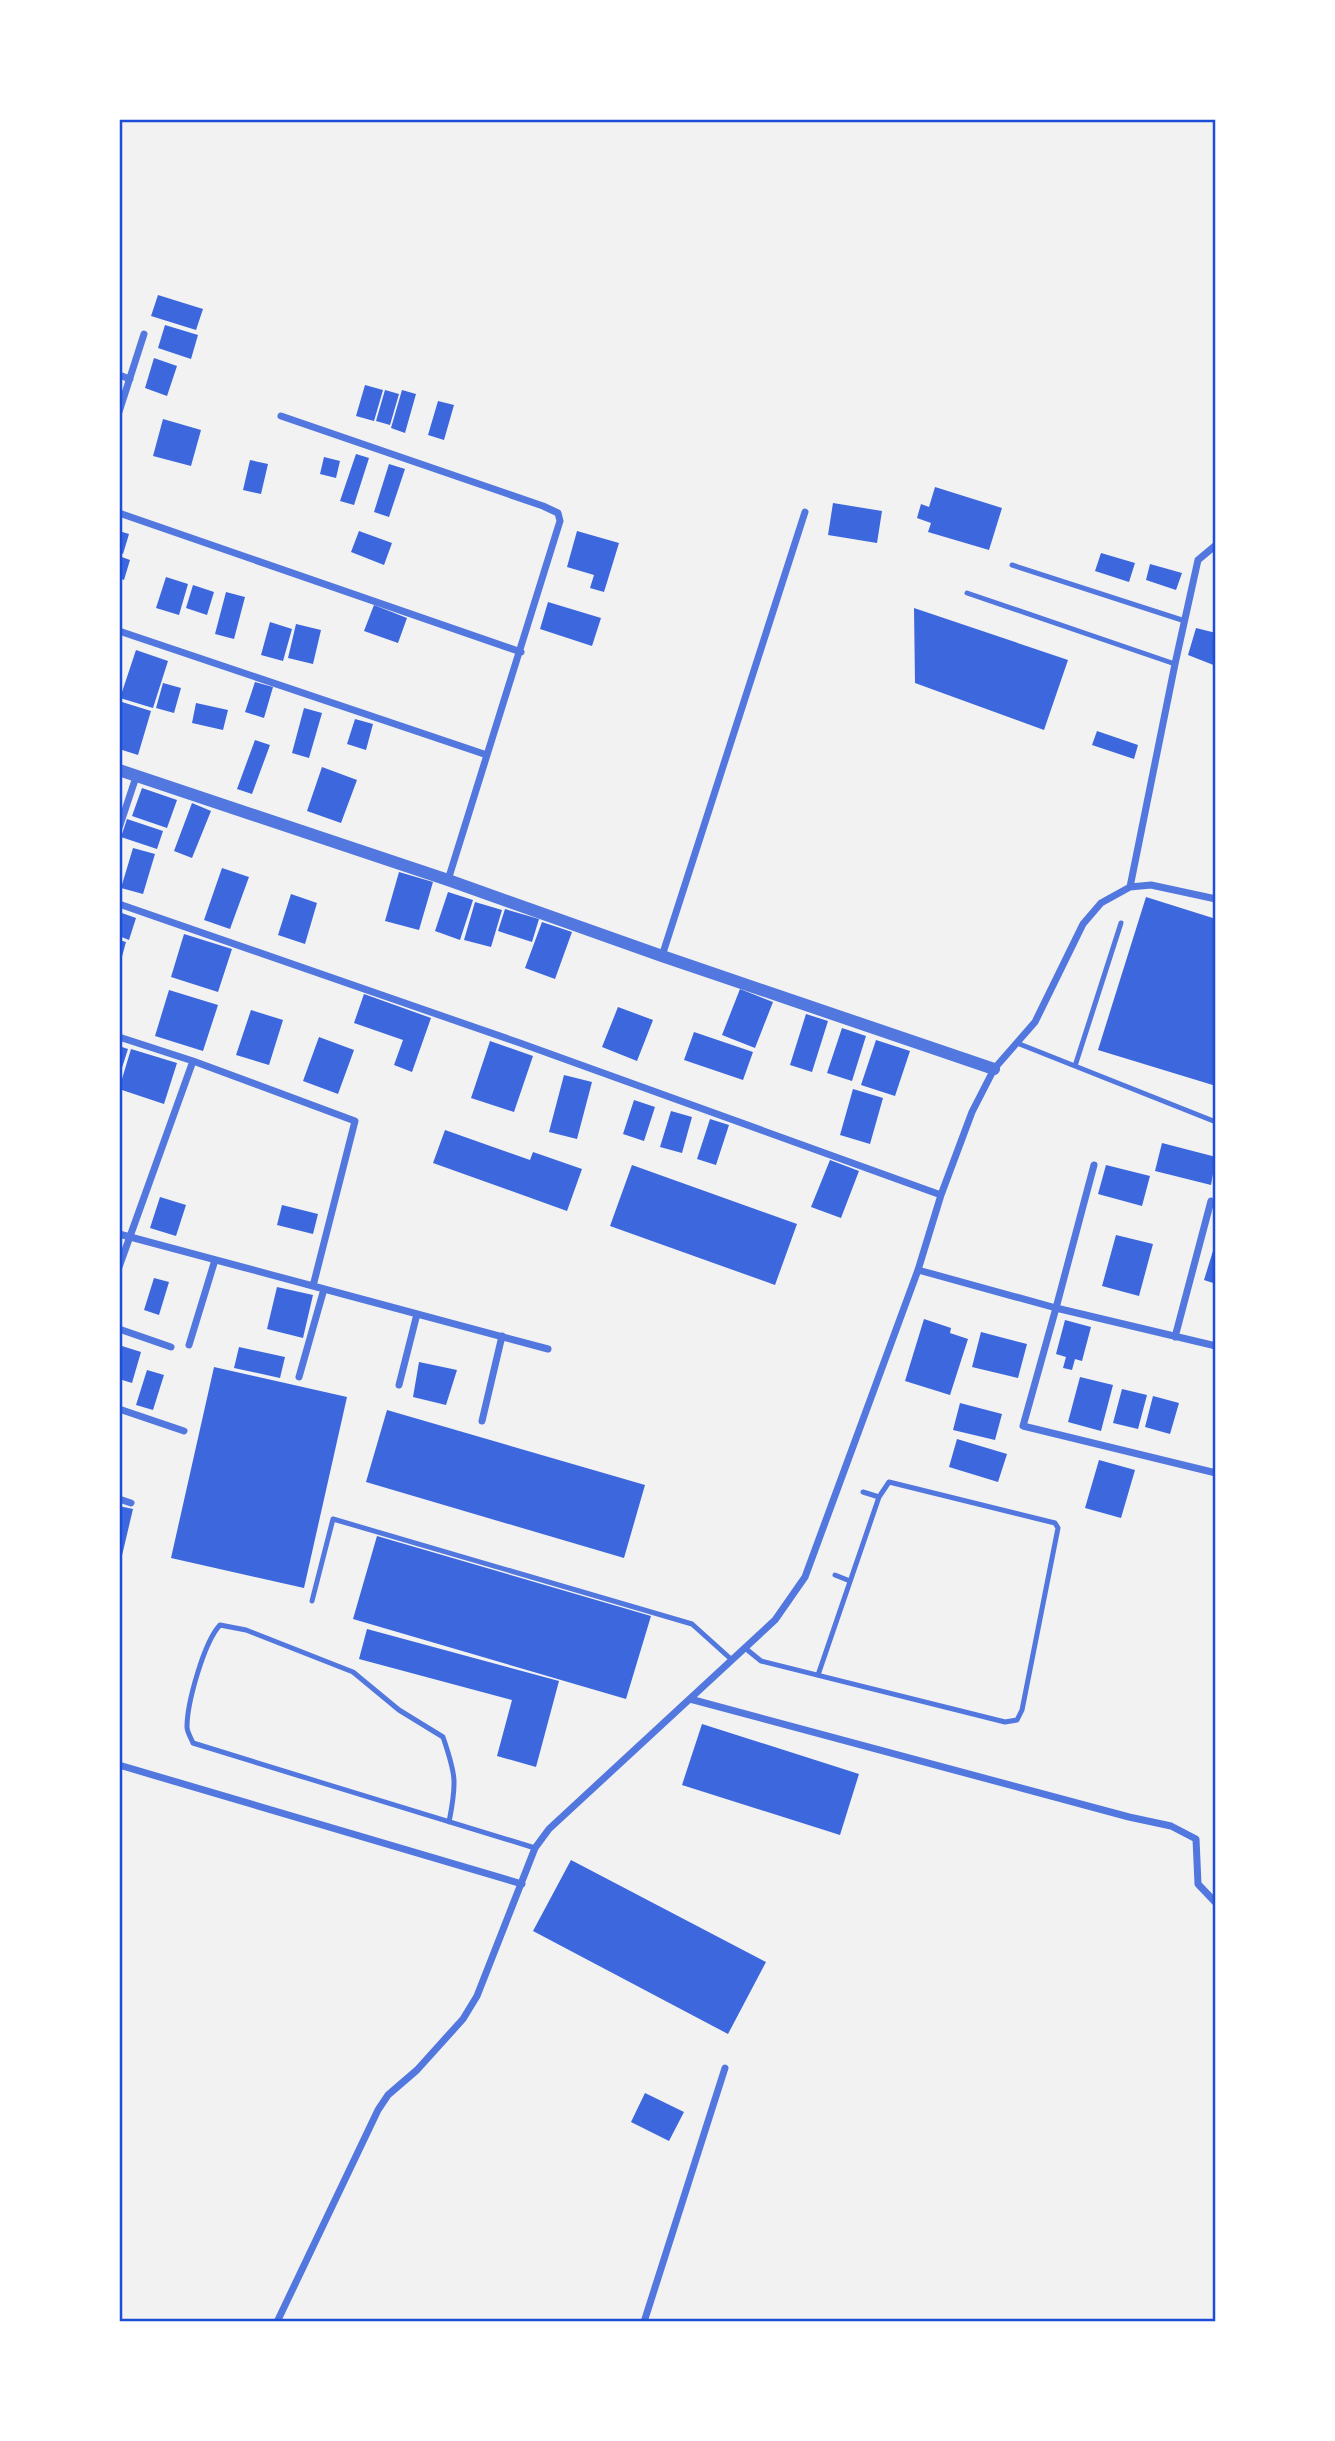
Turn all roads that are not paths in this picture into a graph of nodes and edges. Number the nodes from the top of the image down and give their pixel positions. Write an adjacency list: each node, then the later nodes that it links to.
1 (145, 334): 3 (street)
2 (119, 375): 3 (street)
3 (130, 379): 4 (street)
4 (119, 412)
5 (281, 416): 13 (street)
6 (804, 512): 24 (street)
7 (119, 513): 13 (street)
8 (1216, 545): 11 (street)
9 (1012, 565): 11 (lane)
10 (967, 593): 14 (lane)
11 (1185, 621): 14 (street)
12 (119, 631): 15 (street)
13 (521, 652): 15 (street)
14 (1175, 664): 20 (street)
15 (487, 755): 19 (street)
16 (119, 770): 17 (street)
17 (136, 777): 18 (street); 19 (street)
18 (119, 828)
19 (448, 880): 24 (street)
20 (1130, 887): 21 (street); 26 (street)
21 (1216, 899)
22 (119, 904): 32 (street)
23 (1121, 922): 28 (lane)
24 (662, 956): 29 (street)
25 (119, 1037): 27 (street)
26 (1017, 1043): 28 (lane); 29 (street)
27 (193, 1060): 35 (street); 39 (street)
28 (1075, 1066): 30 (lane)
29 (993, 1069): 32 (street)
30 (1216, 1122)
31 (1094, 1166): 41 (street)
32 (941, 1195): 38 (street)
33 (1211, 1200): 45 (street)
34 (119, 1234): 35 (street)
35 (131, 1238): 36 (street); 37 (street)
36 (215, 1260): 39 (street); 46 (street)
37 (119, 1266)
38 (918, 1270): 41 (street); 63 (street)
39 (313, 1286): 40 (street)
40 (324, 1289): 42 (street); 50 (street)
41 (1056, 1308): 45 (street); 55 (street)
42 (417, 1314): 44 (street); 51 (street)
43 (119, 1329): 48 (street)
44 (502, 1336): 49 (street); 53 (street)
45 (1175, 1337): 47 (street)
46 (189, 1345)
47 (1216, 1346)
48 (171, 1347)
49 (548, 1349)
50 (299, 1377)
51 (399, 1385)
52 (119, 1409): 54 (street)
53 (482, 1421)
54 (184, 1431)
55 (1216, 1473)
56 (863, 1492): 57 (lane)
57 (879, 1497): 61 (lane); 65 (lane)
58 (119, 1499): 59 (street)
59 (131, 1503)
60 (835, 1575): 61 (lane)
61 (850, 1581): 65 (lane)
62 (312, 1601): 64 (lane)
63 (745, 1648): 64 (street); 65 (lane)
64 (732, 1660): 66 (street)
65 (818, 1675)
66 (690, 1699): 69 (street); 71 (street)
67 (119, 1765): 70 (street)
68 (449, 1822): 68 (lane); 69 (lane)
69 (535, 1849): 70 (street)
70 (522, 1884): 73 (street)
71 (1216, 1903)
72 (725, 2068): 74 (street)
73 (277, 2322)
74 (644, 2322)

